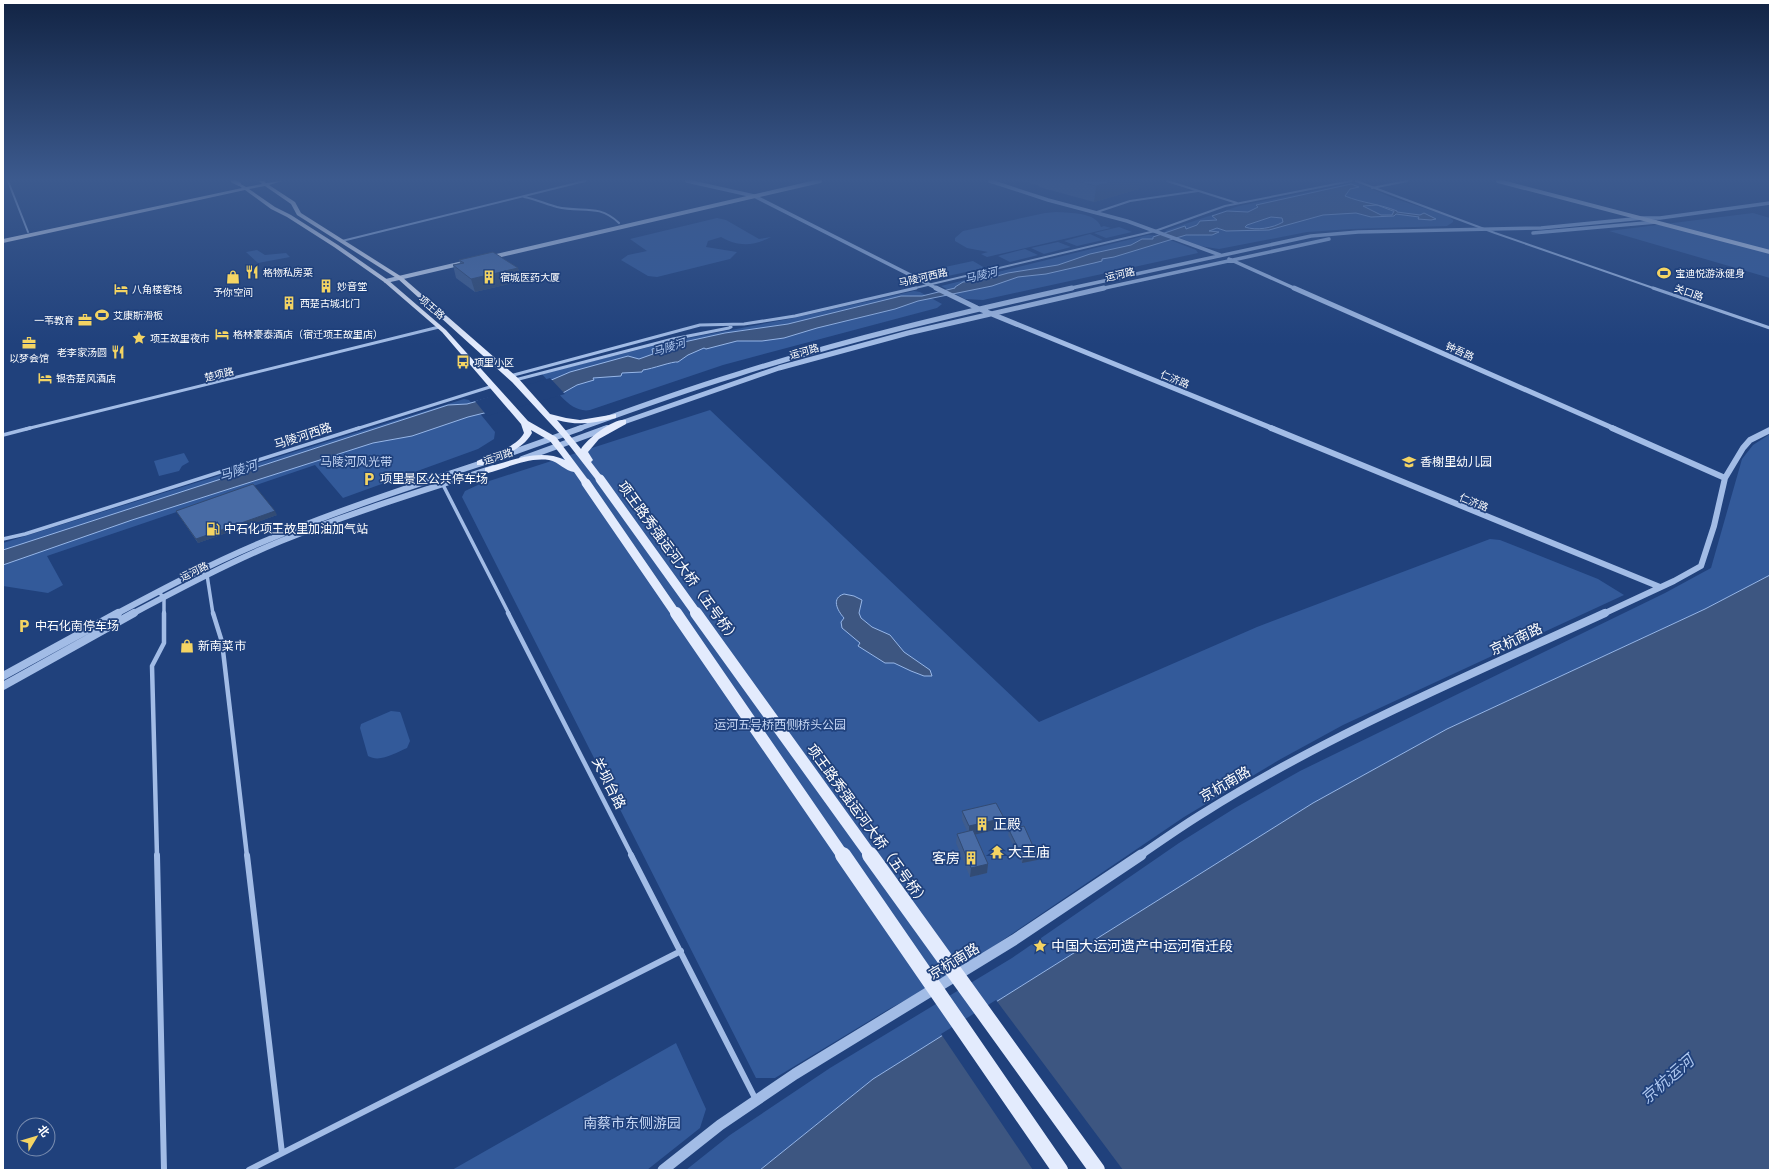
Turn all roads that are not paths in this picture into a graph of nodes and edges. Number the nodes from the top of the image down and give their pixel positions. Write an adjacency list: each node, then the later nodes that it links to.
1 (26, 236): 15 (main road)
2 (320, 236): 26 (main road, 项王路)
3 (332, 236): 16 (main road, 项王路)
4 (367, 236): 16 (street)
5 (564, 236): 19 (main road)
6 (582, 236): 22 (main road)
7 (833, 236): 27 (street, 仁济路)
8 (1135, 236): 27 (street, 马陵河西路)
9 (1167, 236): 20 (street, 钟吾路)
10 (1313, 236): 20 (street, 运河路)
11 (1409, 236): 23 (street, 运河路)
12 (1499, 236): 32 (street, 关口路)
13 (1712, 236): 18 (main road)
14 (1728, 236): 17 (main road)
15 (3, 241)
16 (342, 242): 25 (main road, 项王路)
17 (1770, 248)
18 (1770, 252)
19 (482, 255)
20 (1220, 255): 23 (street, 钟吾路); 28 (street, 运河路)
21 (467, 258): 25 (main road)
22 (486, 258)
23 (1230, 259): 29 (street, 运河路); 48 (street, 钟吾路)
24 (471, 262): 25 (main road)
25 (397, 277): 26 (main road); 33 (main road, 项王路)
26 (384, 280): 31 (main road, 项王路)
27 (928, 284): 28 (street, 仁济路); 30 (street, 马陵河西路)
28 (977, 308): 29 (street, 仁济路); 36 (street, 运河路)
29 (987, 313): 37 (street, 运河路); 54 (street, 仁济路)
30 (730, 325): 33 (street, 马陵河西路); 33 (street, 马陵河西路)
31 (439, 327): 34 (main road, 项王路); 41 (street, 楚项路)
32 (1770, 328)
33 (512, 378): 35 (main road, 项王路)
34 (494, 386): 38 (main road, 项王路); 51 (street, 马陵河西路)
35 (544, 414): 36 (main road); 40 (main road, 项王路)
36 (613, 416): 40 (street, 运河路)
37 (623, 422): 43 (street, 运河路); 49 (main road)
38 (525, 423): 42 (main road, 项王路); 45 (main road)
39 (1770, 430): 48 (street, 京杭南路)
40 (564, 434): 42 (street, 运河路); 43 (main road, 项王路)
41 (3, 435)
42 (553, 439): 44 (main road, 项王路); 45 (street, 运河路)
43 (572, 442): 44 (street, 运河路); 49 (main road, 项王路)
44 (559, 447): 46 (street, 运河路); 49 (main road, 项王路)
45 (480, 463): 47 (street, 运河路)
46 (488, 470): 49 (main road); 50 (street, 运河路)
47 (439, 477): 50 (street, 关坝台路); 52 (street, 运河路)
48 (1725, 478): 54 (street, 京杭南路)
49 (591, 479): 65 (main road, bridge); 66 (main road, 项王路秀强运河大桥（五号桥）, bridge)
50 (443, 484): 53 (street, 运河路); 59 (street, 关坝台路)
51 (3, 539)
52 (200, 570): 53 (street); 55 (street, 运河路)
53 (207, 575): 56 (street, 运河路); 61 (street)
54 (1660, 587): 60 (street, 京杭南路)
55 (158, 592): 56 (street); 57 (street, 运河路)
56 (164, 597): 58 (street, 运河路); 62 (street)
57 (3, 676)
58 (3, 686)
59 (681, 951): 60 (street, 关坝台路); 61 (street)
60 (756, 1101): 64 (street, 京杭南路)
61 (282, 1153): 63 (street)
62 (164, 1170)
63 (249, 1170)
64 (663, 1170)
65 (1060, 1170)
66 (1097, 1170)

